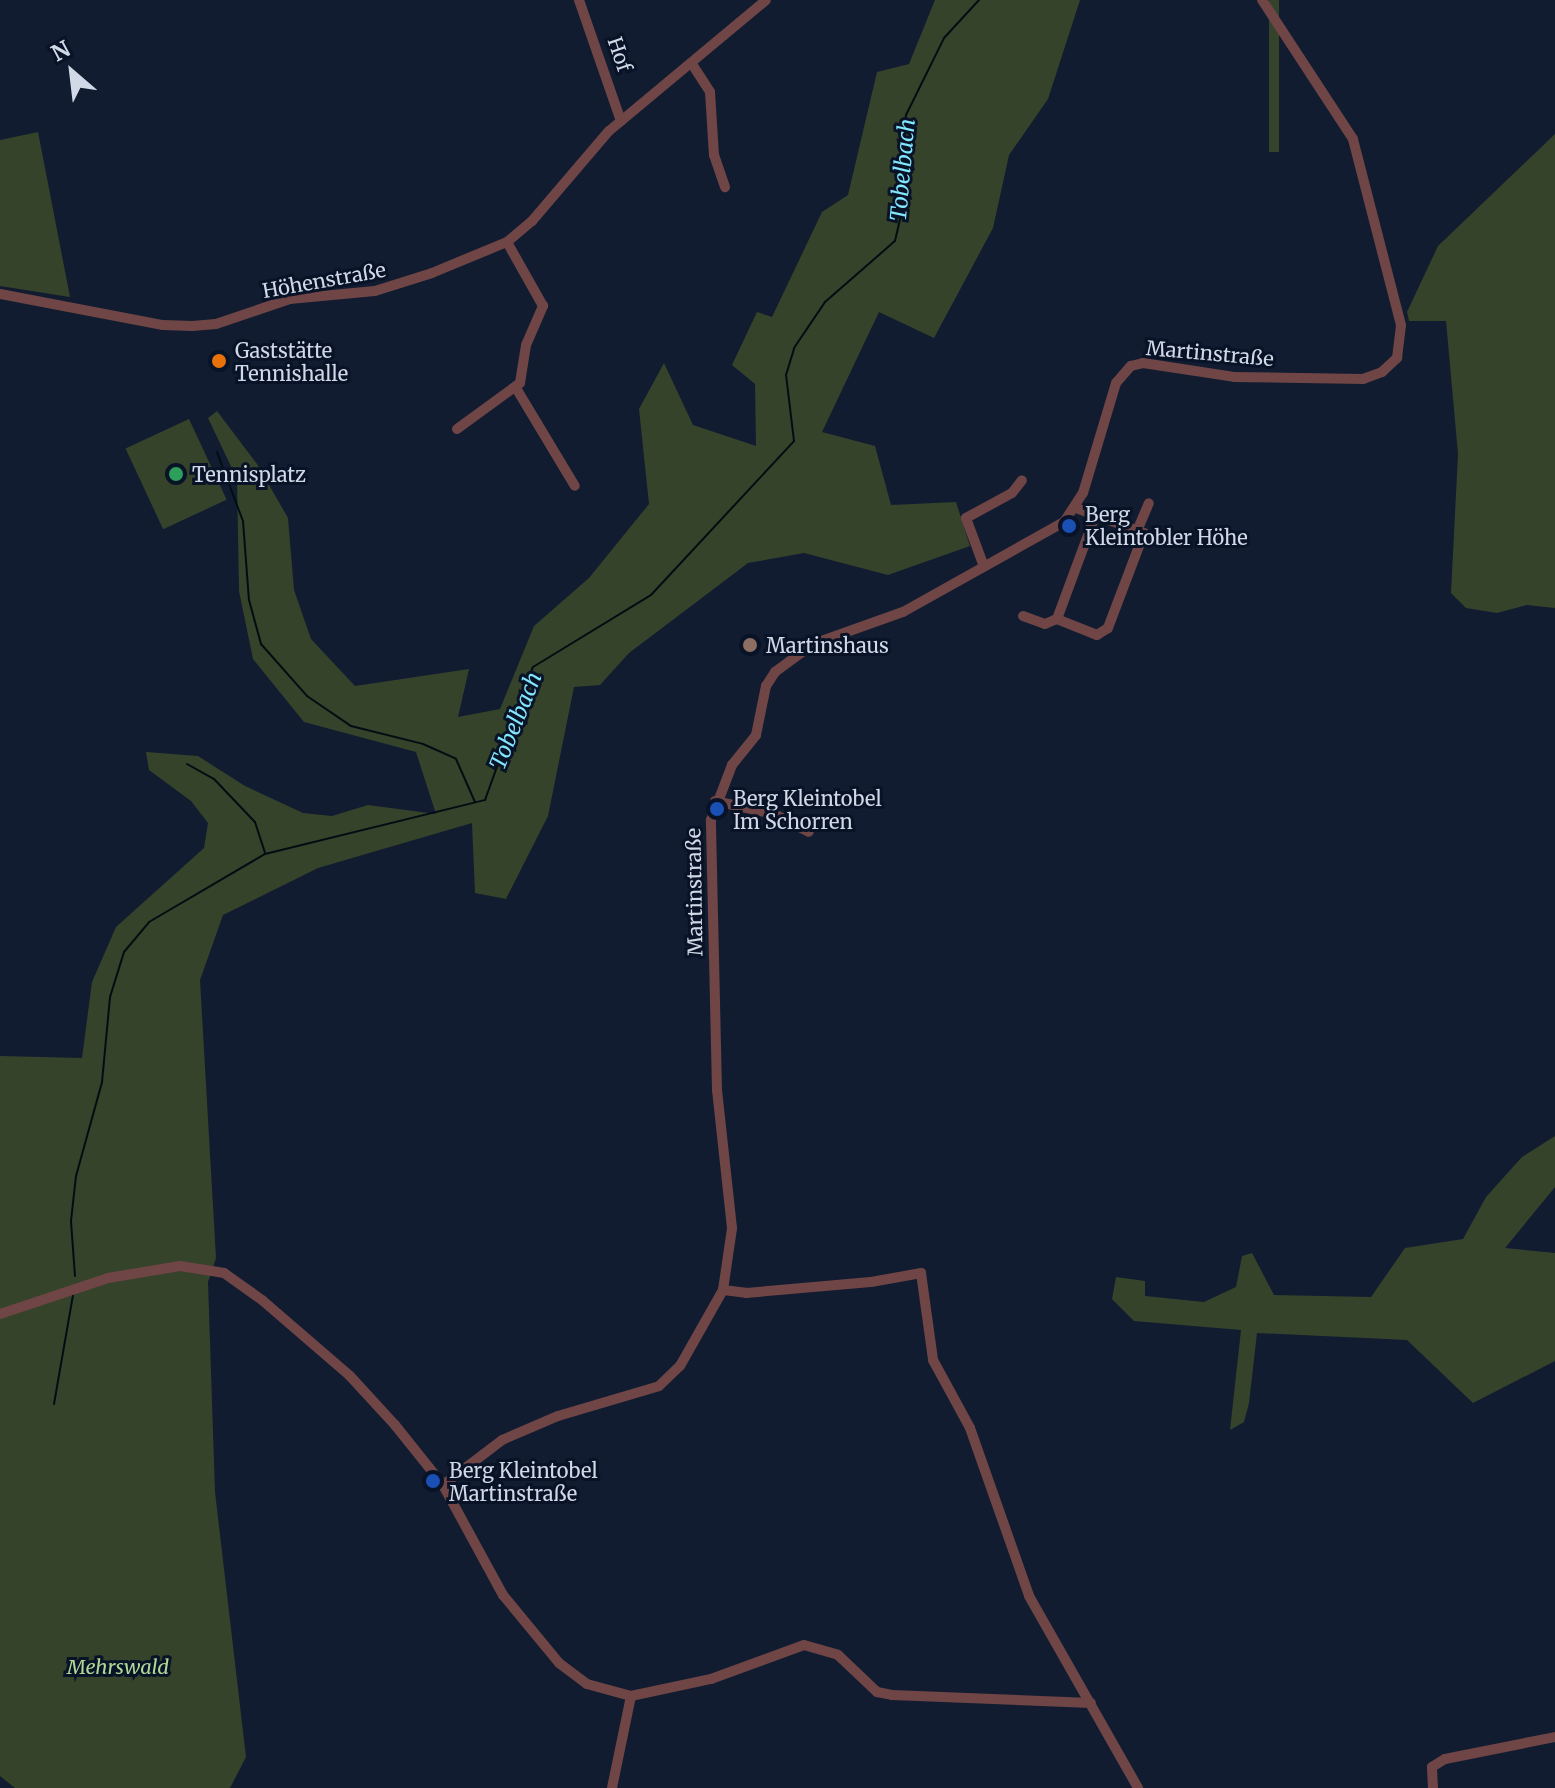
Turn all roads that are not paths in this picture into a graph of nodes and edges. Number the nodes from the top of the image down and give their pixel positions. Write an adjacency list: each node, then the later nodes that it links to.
1 (579, 0): 5 (street, Hof)
2 (766, 0): 4 (street)
3 (1262, 0): 14 (street, Martinstraße)
4 (692, 64): 5 (street); 6 (street)
5 (621, 121): 7 (street)
6 (725, 187)
7 (507, 242): 8 (street, Höhenstraße); 9 (street)
8 (0, 294)
9 (516, 388): 10 (street); 12 (street)
10 (457, 429)
11 (1022, 480): 17 (street)
12 (575, 486)
13 (1149, 503): 16 (street)
14 (1076, 508): 15 (street); 17 (street, Martinstraße)
15 (1095, 516): 16 (street); 19 (street)
16 (1137, 531): 19 (street)
17 (983, 564): 20 (street, Martinstraße)
18 (1023, 616): 19 (street)
19 (1057, 619)
20 (715, 801): 21 (street); 22 (street, Martinstraße)
21 (809, 832)
22 (723, 1290): 24 (street, Martinstraße); 26 (street)
23 (0, 1314): 24 (street)
24 (443, 1485): 25 (street)
25 (631, 1696): 26 (street); 28 (street)
26 (1091, 1703): 29 (street)
27 (1555, 1737): 30 (street)
28 (612, 1788)
29 (1138, 1788)
30 (1433, 1788)

